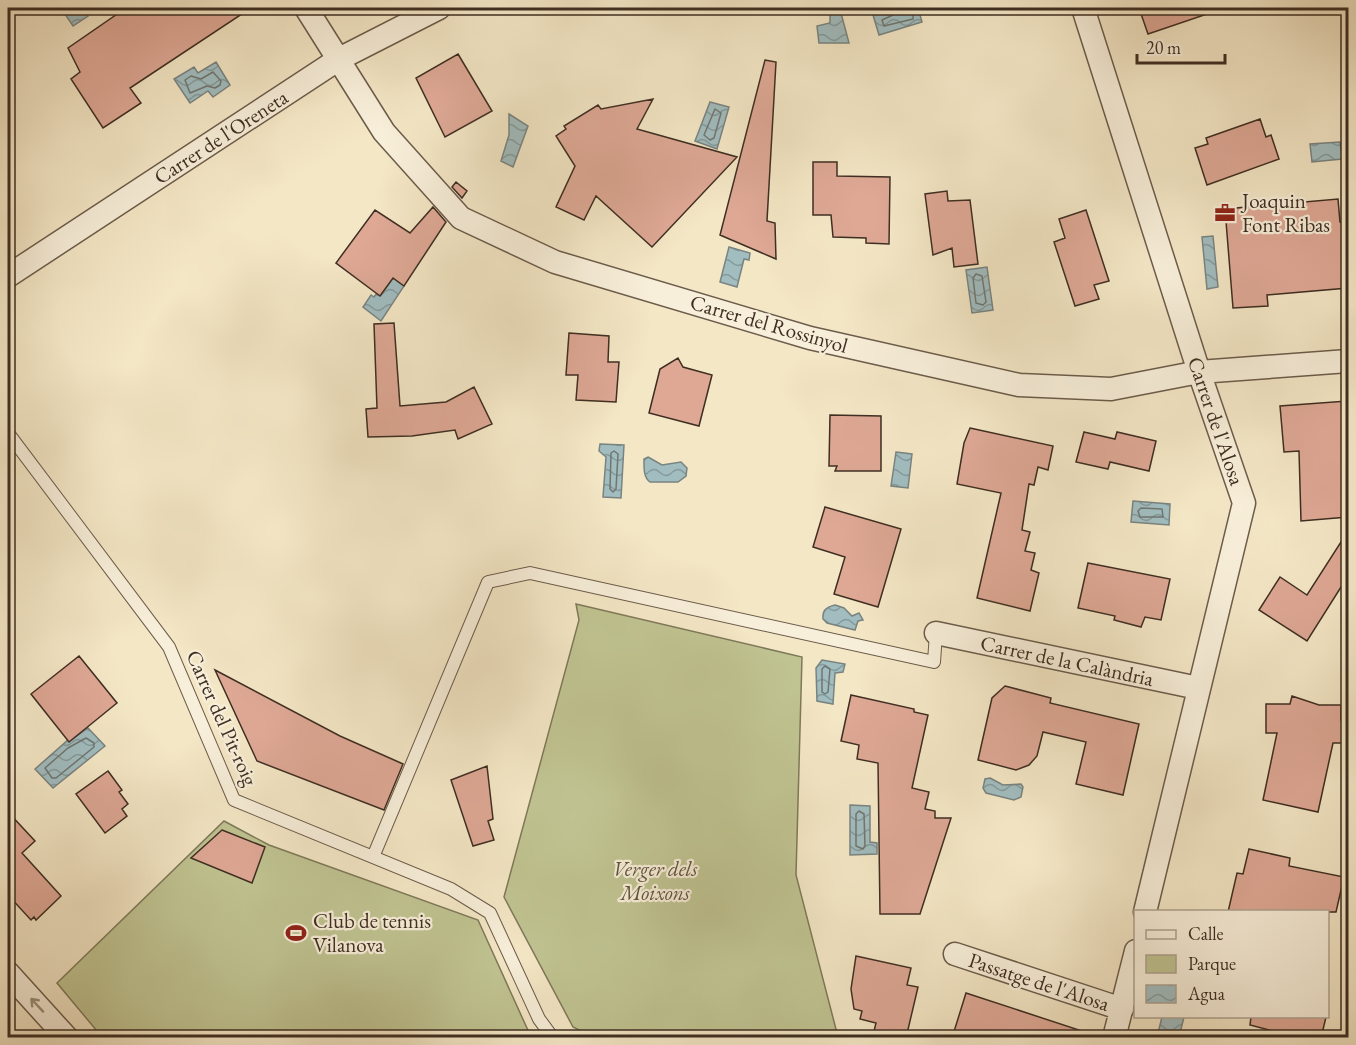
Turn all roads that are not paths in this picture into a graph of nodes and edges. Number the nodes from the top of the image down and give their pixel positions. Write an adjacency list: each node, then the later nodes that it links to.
1 (306, 8): 4 (street, Carrer del Rossinyol)
2 (440, 8): 4 (street, Carrer de l'Oreneta)
3 (1083, 8): 7 (street, Carrer de l'Alosa)
4 (339, 59): 5 (street, Carrer de l'Oreneta); 7 (street, Carrer del Rossinyol)
5 (8, 276)
6 (1348, 361): 7 (street, Carrer del Rossinyol)
7 (1199, 372): 10 (street, Carrer de l'Alosa)
8 (8, 433): 11 (lane, Carrer del Pit-roig)
9 (936, 633): 10 (street, Carrer de la Calàndria); 11 (lane)
10 (1198, 688): 12 (street, Carrer de l'Alosa)
11 (373, 857): 18 (lane, Carrer del Pit-roig)
12 (1145, 910)
13 (955, 954): 16 (street, Passatge de l'Alosa)
14 (1134, 959): 16 (street)
15 (8, 973): 17 (street, one-way to 15)
16 (1122, 1009): 19 (street)
17 (67, 1038)
18 (553, 1038)
19 (1114, 1038)

